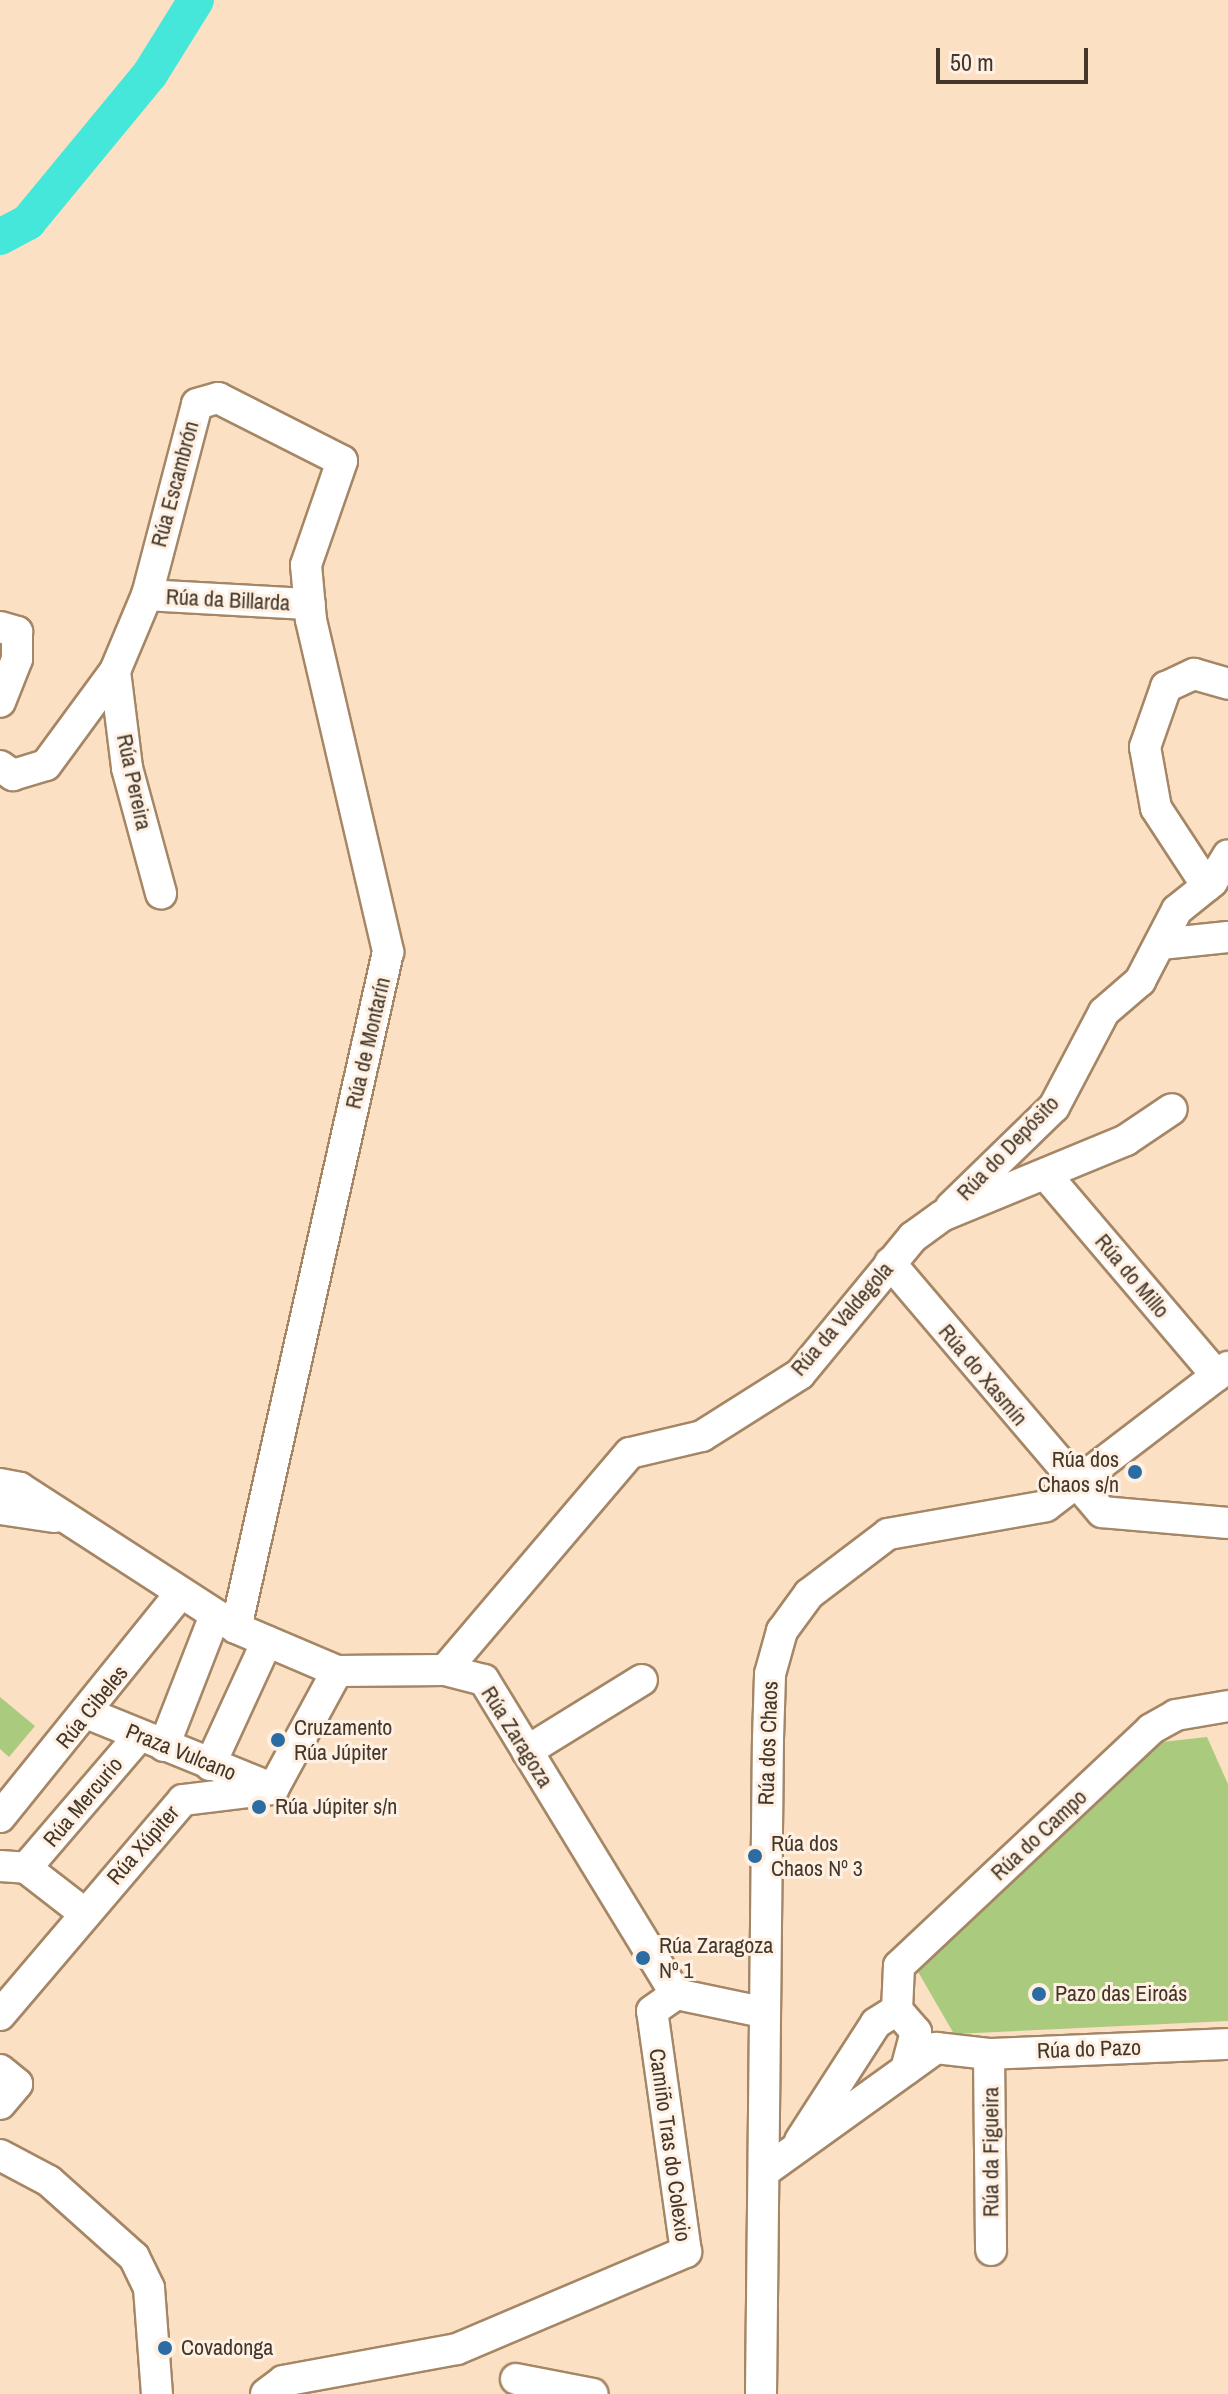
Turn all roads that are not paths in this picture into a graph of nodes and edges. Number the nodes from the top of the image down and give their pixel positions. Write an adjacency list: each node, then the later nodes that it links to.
1 (342, 461): 2 (street, Rúa Escambrón); 3 (street, Rúa de Montarín)
2 (147, 595): 3 (street, Rúa da Billarda); 5 (street, Rúa Escambrón)
3 (310, 604): 25 (street, Rúa de Montarín)
4 (0, 627): 7 (street)
5 (115, 671): 8 (street, Rúa Escambrón); 11 (street, Rúa Pereira)
6 (1228, 684): 10 (street)
7 (0, 702)
8 (0, 766)
9 (1228, 855): 10 (street, Rúa do Depósito)
10 (1207, 886): 13 (street, Rúa do Depósito)
11 (161, 893)
12 (1228, 937): 13 (street)
13 (1161, 944): 16 (street, Rúa do Depósito)
14 (1172, 1109): 15 (street, Rúa da Valdegola)
15 (1047, 1176): 16 (street, Rúa da Valdegola); 18 (street, Rúa do Millo)
16 (942, 1216): 17 (street, Rúa da Valdegola)
17 (890, 1263): 20 (street, Rúa do Xasmín); 27 (street, Rúa da Valdegola)
18 (1222, 1371): 20 (street, Rúa dos Chaos)
19 (0, 1484): 22 (street, Rúa Zaragoza)
20 (1076, 1487): 23 (street, Rúa do Xasmín); 41 (street, Rúa dos Chaos)
21 (0, 1509): 22 (street)
22 (57, 1518): 24 (street, Rúa Zaragoza)
23 (1228, 1523)
24 (180, 1594): 25 (street, Rúa Zaragoza); 31 (street, Rúa Cibeles)
25 (225, 1621): 26 (street, Rúa Zaragoza); 32 (street, Rúa de Montarín)
26 (267, 1641): 28 (street, Rúa Zaragoza); 34 (street)
27 (445, 1670): 28 (street, Rúa Zaragoza); 33 (street, Rúa Zaragoza)
28 (337, 1671): 35 (street)
29 (642, 1680): 33 (street)
30 (1228, 1706): 43 (street, Rúa do Campo)
31 (89, 1714): 32 (street, Praza Vulcano); 36 (street, Rúa Cibeles)
32 (151, 1741): 34 (street, Praza Vulcano); 37 (street, Rúa Mercurio)
33 (527, 1751): 40 (street, Rúa Zaragoza)
34 (210, 1765): 35 (street, Praza Vulcano)
35 (273, 1789): 38 (street, Rúa Xúpiter)
36 (0, 1817)
37 (13, 1867): 38 (street)
38 (83, 1912): 39 (street, Rúa Xúpiter)
39 (11, 1981): 42 (street, Rúa Xúpiter)
40 (676, 1994): 41 (street); 56 (street, Camiño Tras do Colexio)
41 (762, 2012): 52 (street, Rúa dos Chaos)
42 (0, 2015)
43 (906, 2016): 45 (street); 48 (street); 50 (street, Rúa do Pazo)
44 (1228, 2044): 46 (street, Rúa do Pazo)
45 (951, 2050): 46 (street, Rúa do Pazo); 48 (street, Rúa do Pazo)
46 (989, 2054): 53 (street, Rúa da Figueira)
47 (0, 2070): 49 (street)
48 (906, 2070): 50 (street, Rúa do Pazo)
49 (0, 2104)
50 (793, 2152): 52 (street, Rúa do Pazo)
51 (0, 2155): 55 (street)
52 (765, 2171): 58 (street, Rúa dos Chaos)
53 (991, 2250)
54 (516, 2379): 57 (street)
55 (157, 2394)
56 (266, 2394)
57 (593, 2394)
58 (761, 2394)

